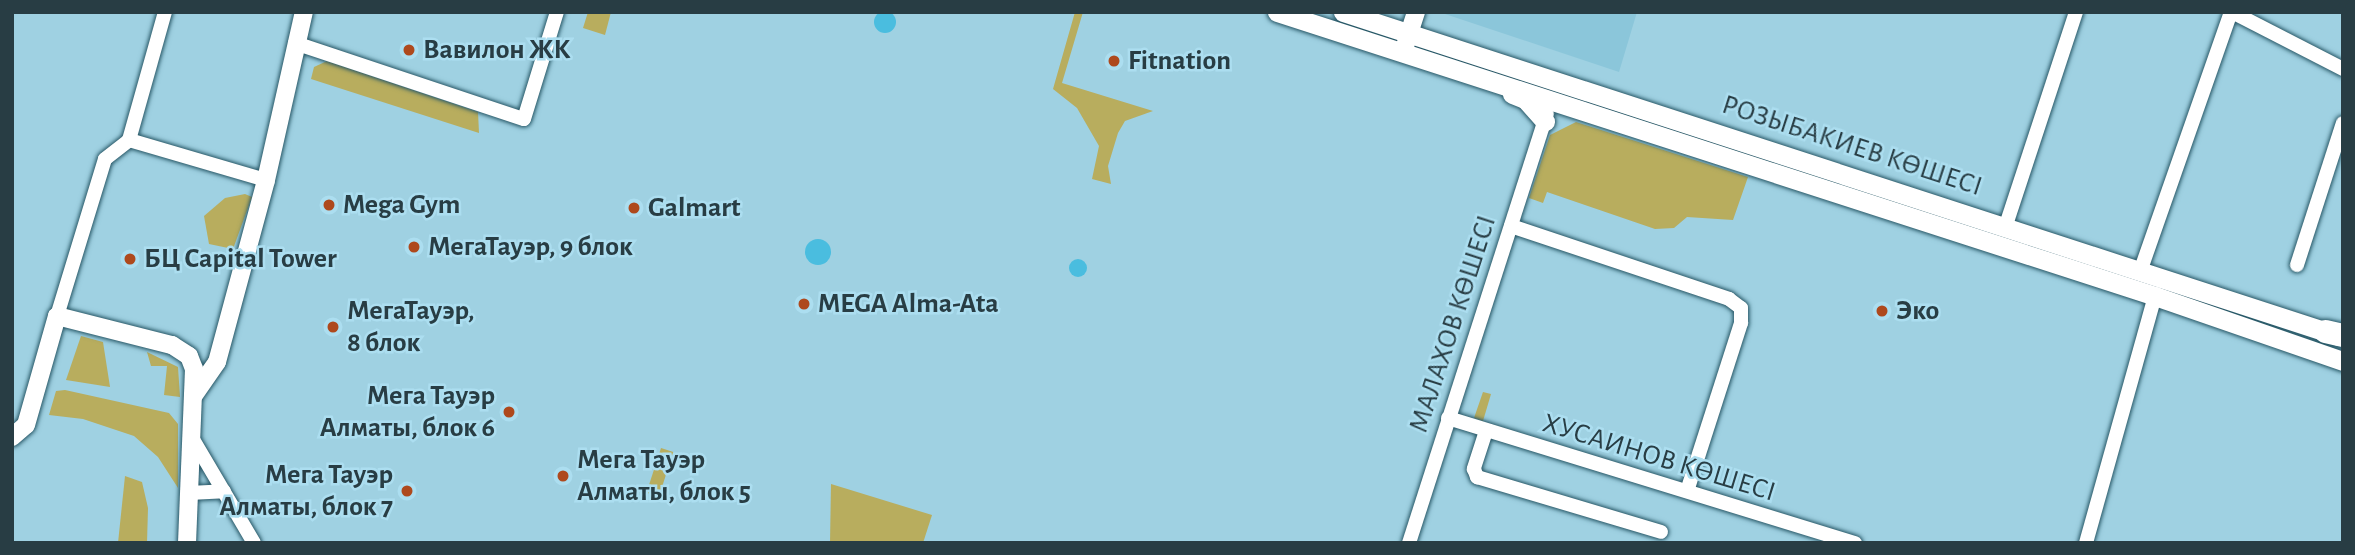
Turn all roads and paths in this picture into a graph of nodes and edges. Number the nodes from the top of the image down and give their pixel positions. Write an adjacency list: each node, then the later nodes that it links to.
1 (165, 12): 17 (street)
2 (304, 12): 10 (street)
3 (557, 12): 10 (street)
4 (1277, 12): 11 (main road, РОЗЫБАКИЕВ КӨШЕСІ)
5 (1343, 12): 9 (main road, РОЗЫБАКИЕВ КӨШЕСІ)
6 (1416, 12): 9 (street)
7 (2076, 12): 19 (street)
8 (2232, 12): 13 (street); 22 (street)
9 (1409, 33): 11 (street); 14 (main road, РОЗЫБАКИЕВ КӨШЕСІ)
10 (295, 43): 18 (street)
11 (1402, 52): 12 (main road, РОЗЫБАКИЕВ КӨШЕСІ)
12 (1430, 61): 14 (main road, РОЗЫБАКИЕВ КӨШЕСІ); 15 (main road)
13 (2343, 69)
14 (1555, 90): 15 (street, МАЛАХОВ КӨШЕСІ); 19 (main road, РОЗЫБАКИЕВ КӨШЕСІ); 23 (main road, РОЗЫБАКИЕВ КӨШЕСІ)
15 (1545, 121): 20 (street, МАЛАХОВ КӨШЕСІ)
16 (2343, 123): 21 (street)
17 (129, 140): 18 (street); 24 (street)
18 (267, 180): 27 (street)
19 (2006, 225): 22 (main road, РОЗЫБАКИЕВ КӨШЕСІ)
20 (1511, 226): 28 (street, МАЛАХОВ КӨШЕСІ); 33 (street)
21 (2297, 265)
22 (2141, 269): 25 (main road, РОЗЫБАКИЕВ КӨШЕСІ)
23 (2155, 296): 26 (main road, РОЗЫБАКИЕВ КӨШЕСІ); 41 (street)
24 (57, 316): 27 (street); 31 (street)
25 (2337, 335)
26 (2343, 361)
27 (194, 395): 30 (street)
28 (1448, 418): 29 (street, ХУСАИНОВ КӨШЕСІ); 39 (street, МАЛАХОВ КӨШЕСІ)
29 (1486, 431): 33 (street, ХУСАИНОВ КӨШЕСІ); 35 (street)
30 (190, 435): 32 (street); 34 (street)
31 (12, 437)
32 (224, 491): 34 (street); 38 (street)
33 (1687, 491): 40 (street, ХУСАИНОВ КӨШЕСІ)
34 (189, 493): 36 (street)
35 (1661, 533)
36 (187, 543): 37 (street)
37 (193, 543)
38 (254, 543)
39 (1409, 543)
40 (1855, 543)
41 (2086, 543)

